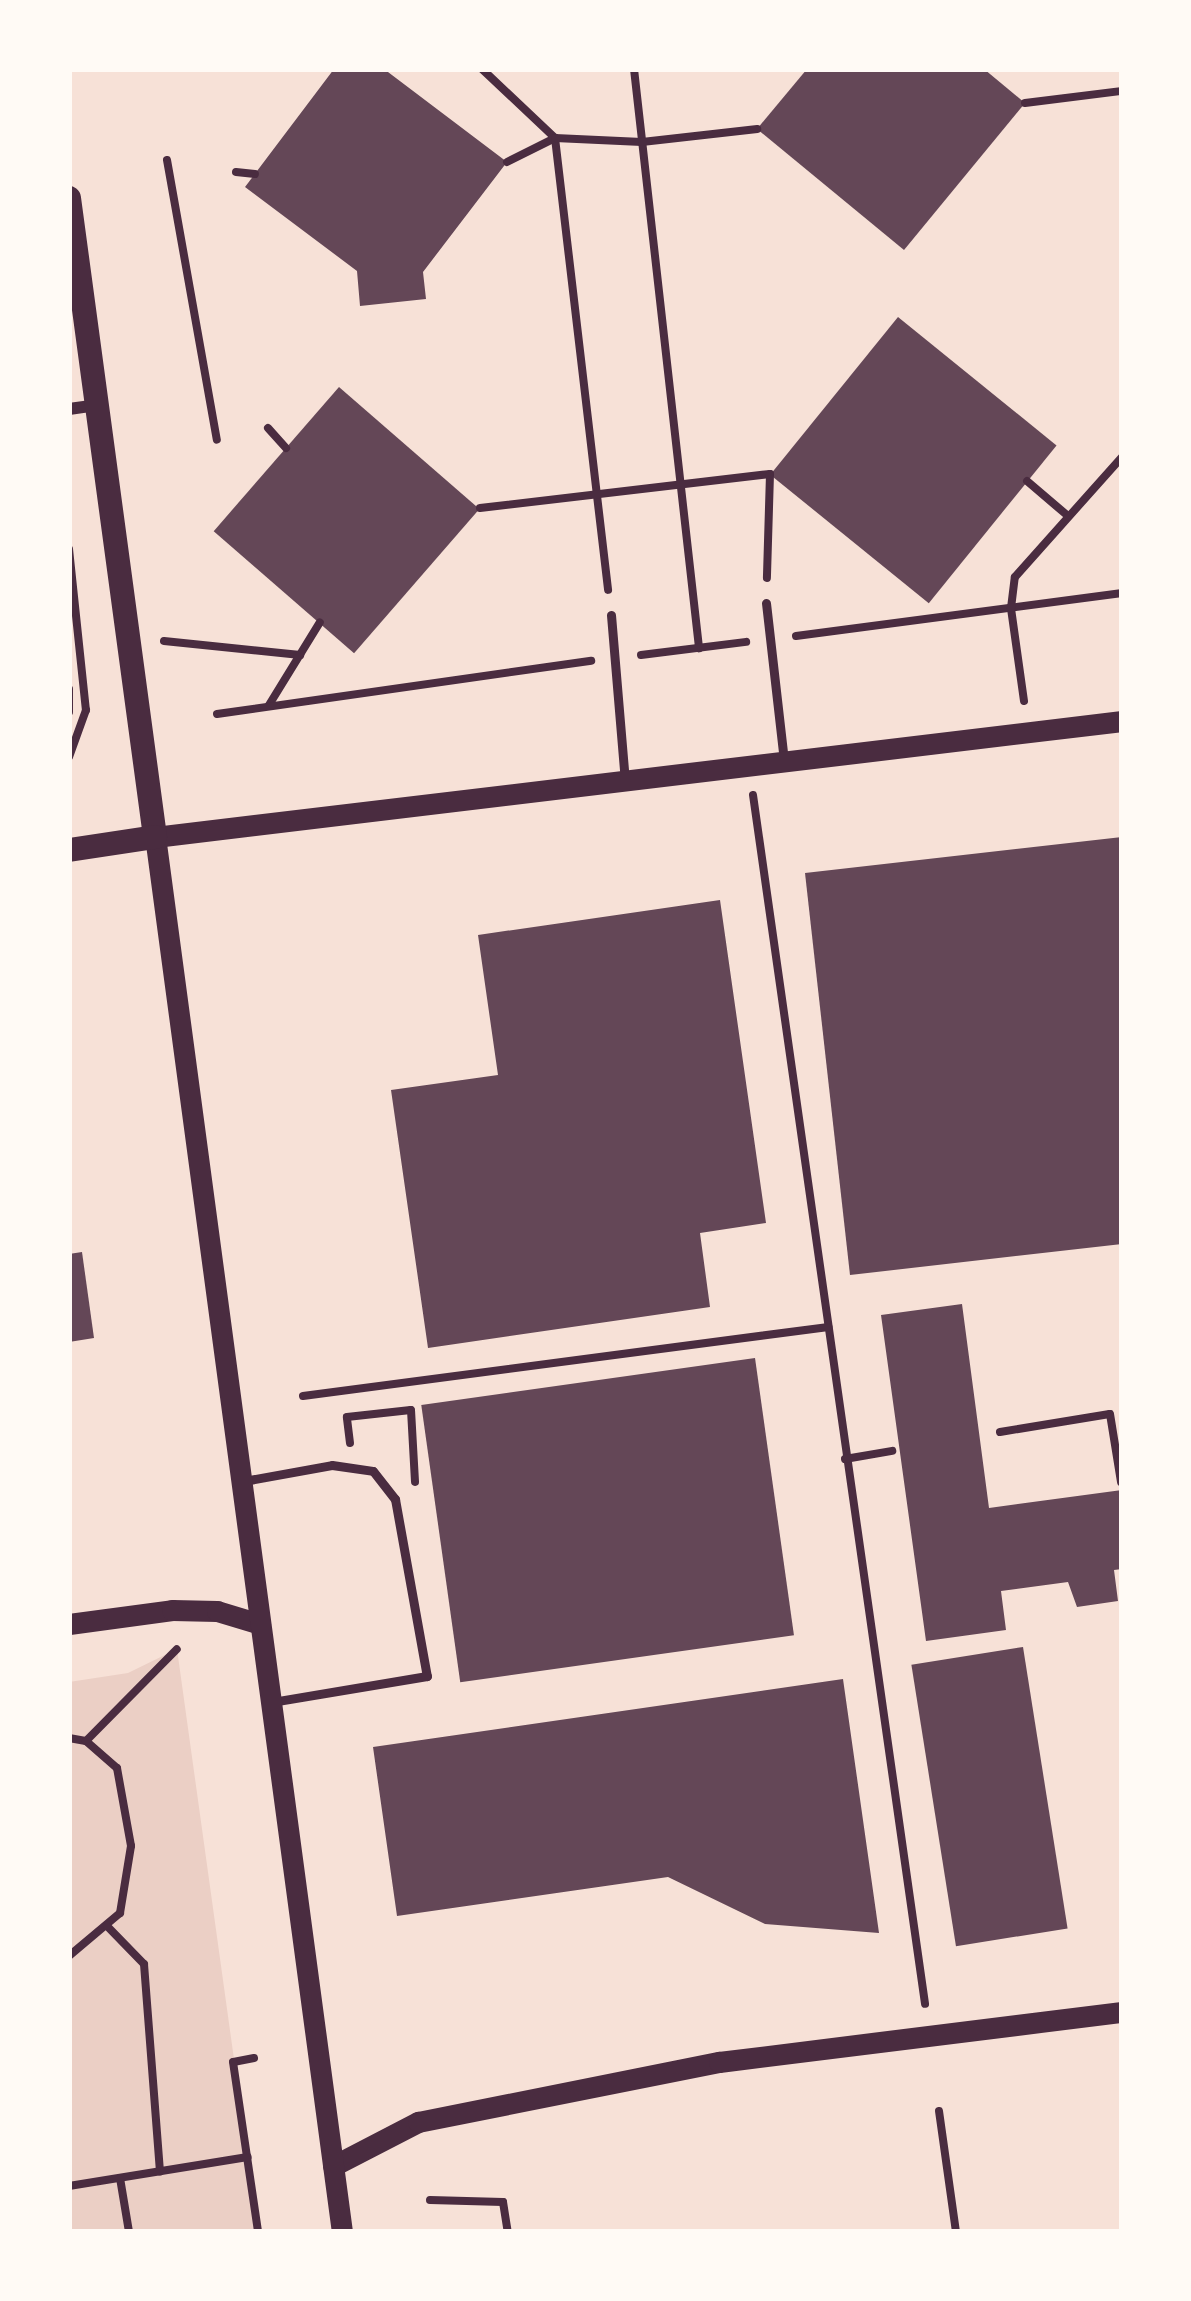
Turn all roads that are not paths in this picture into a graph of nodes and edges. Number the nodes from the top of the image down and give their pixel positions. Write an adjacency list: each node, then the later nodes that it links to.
1 (69, 198): 2 (main road)
2 (72, 242): 3 (main road)
3 (97, 406): 4 (street); 10 (main road)
4 (69, 409)
5 (766, 603): 8 (lane)
6 (611, 615): 9 (lane)
7 (1122, 721): 8 (street)
8 (784, 761): 9 (street)
9 (625, 781): 10 (street)
10 (155, 837): 11 (main road); 12 (street)
11 (69, 850)
12 (241, 1482): 14 (street); 15 (lane)
13 (69, 1624): 14 (street)
14 (260, 1624): 15 (street)
15 (271, 1702): 17 (street)
16 (1122, 2012): 17 (street)
17 (334, 2166): 18 (street)
18 (342, 2232)

